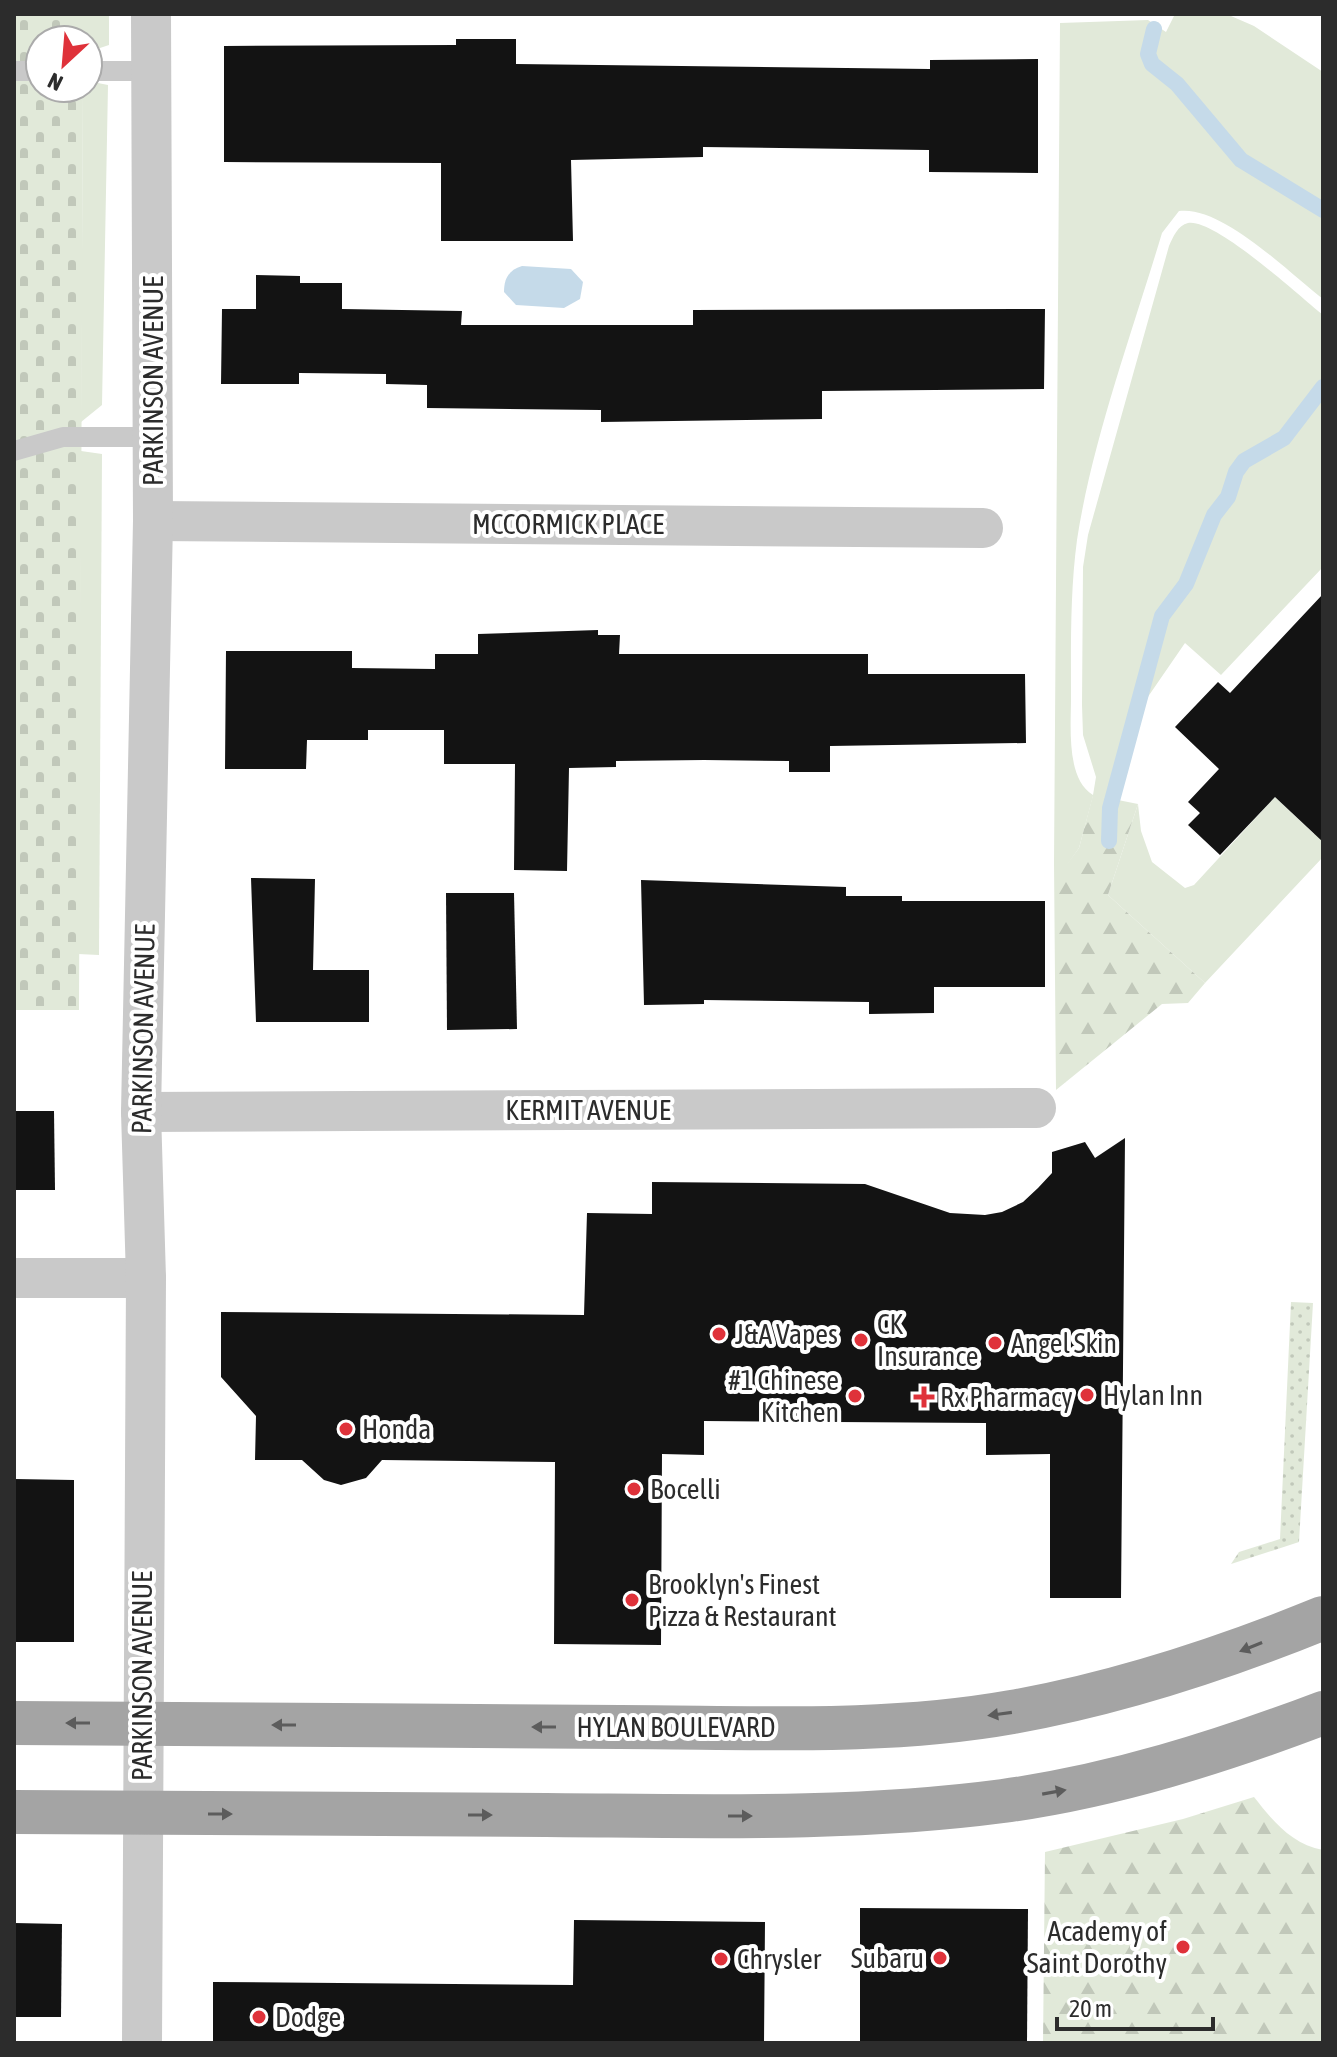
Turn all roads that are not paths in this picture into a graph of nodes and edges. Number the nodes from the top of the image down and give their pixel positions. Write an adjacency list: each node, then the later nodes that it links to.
1 (151, 14): 3 (street, PARKINSON AVENUE)
2 (104, 71): 3 (lane)
3 (152, 71): 4 (street, PARKINSON AVENUE)
4 (153, 437): 5 (lane); 6 (street, PARKINSON AVENUE)
5 (14, 451)
6 (153, 521): 7 (street, MCCORMICK PLACE); 9 (street, PARKINSON AVENUE)
7 (983, 528)
8 (1036, 1108): 9 (street, KERMIT AVENUE)
9 (141, 1112): 11 (street, PARKINSON AVENUE)
10 (14, 1278): 11 (street)
11 (146, 1278): 15 (street, PARKINSON AVENUE)
12 (1323, 1618): 15 (main road, HYLAN BOULEVARD, one-way to 15)
13 (1323, 1713): 17 (main road, one-way to 13)
14 (14, 1723): 15 (main road, HYLAN BOULEVARD, one-way to 14)
15 (142, 1723): 17 (street, PARKINSON AVENUE)
16 (14, 1812): 17 (main road)
17 (142, 1812): 18 (street, PARKINSON AVENUE)
18 (142, 2043)

